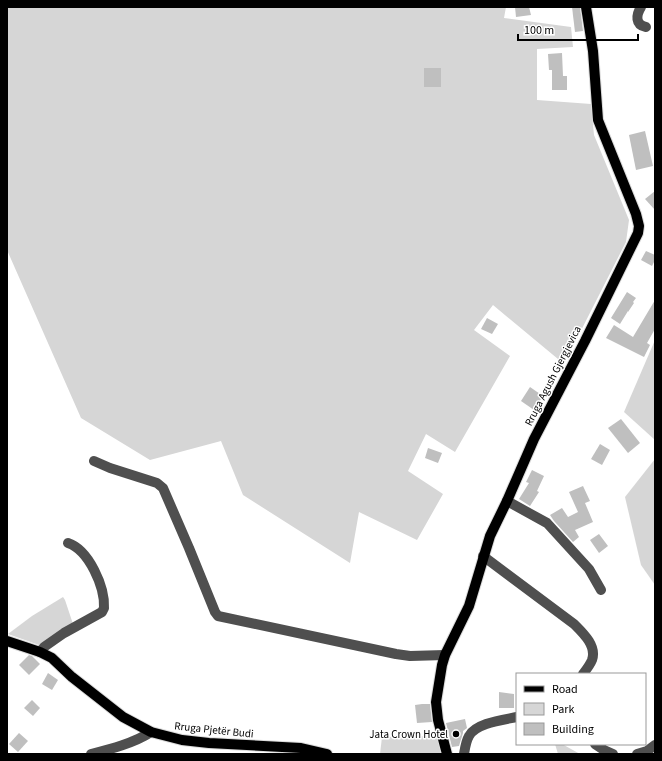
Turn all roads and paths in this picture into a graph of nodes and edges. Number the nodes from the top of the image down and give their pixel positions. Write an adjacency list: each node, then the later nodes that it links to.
1 (586, 7): 5 (main road, Rruga Agush Gjergjevica)
2 (641, 7): 3 (street)
3 (646, 27)
4 (94, 461): 11 (street)
5 (507, 501): 7 (main road, Rruga Agush Gjergjevica); 8 (street)
6 (68, 543): 10 (street)
7 (483, 556): 11 (main road, Rruga Agush Gjergjevica); 12 (street)
8 (601, 590)
9 (7, 640): 10 (main road, Rruga Pjetër Budi)
10 (40, 652): 14 (main road, Rruga Pjetër Budi)
11 (445, 655): 19 (main road, Rruga Agush Gjergjevica)
12 (584, 673)
13 (516, 717): 20 (street)
14 (151, 732): 17 (street); 18 (main road, Rruga Pjetër Budi)
15 (597, 745): 21 (street)
16 (655, 745): 22 (street)
17 (91, 754)
18 (327, 754)
19 (447, 754)
20 (464, 754)
21 (613, 754)
22 (637, 754)

